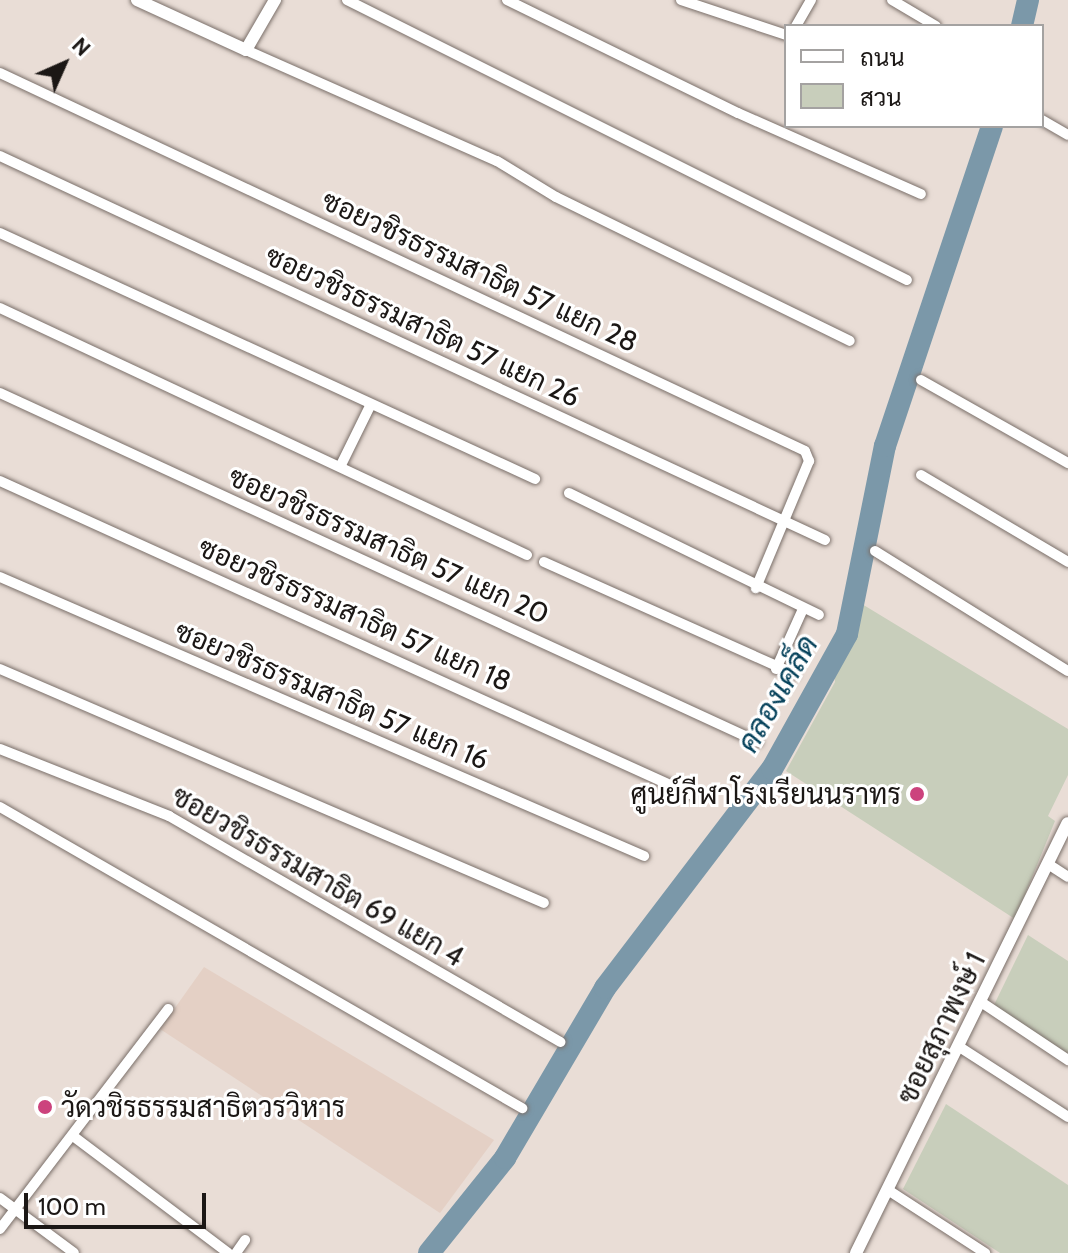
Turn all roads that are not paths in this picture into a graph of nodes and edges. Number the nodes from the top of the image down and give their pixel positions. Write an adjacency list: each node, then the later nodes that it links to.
1 (137, 0): 11 (street)
2 (275, 0): 11 (street)
3 (347, 0): 18 (street)
4 (507, 0): 16 (street)
5 (681, 0): 10 (street)
6 (811, 0): 8 (street)
7 (892, 0): 9 (street)
8 (797, 24)
9 (933, 24)
10 (784, 34)
11 (246, 50): 20 (street)
12 (0, 73): 30 (street, ซอยวชิรธรรมสาธิต 57 แยก 28)
13 (1044, 121): 14 (street)
14 (1068, 135)
15 (0, 156): 30 (street, ซอยวชิรธรรมสาธิต 57 แยก 26)
16 (921, 194)
17 (0, 233): 23 (street)
18 (907, 280)
19 (0, 308): 25 (street)
20 (850, 341)
21 (921, 380): 24 (street)
22 (0, 393): 44 (street, ซอยวชิรธรรมสาธิต 57 แยก 20)
23 (370, 406): 25 (street); 27 (street)
24 (1068, 463)
25 (341, 465): 33 (street)
26 (921, 475): 35 (street)
27 (535, 479)
28 (0, 481): 46 (street, ซอยวชิรธรรมสาธิต 57 แยก 18)
29 (569, 493): 37 (street)
30 (784, 521): 31 (street, ซอยวชิรธรรมสาธิต 57 แยก 26); 37 (street, ซอยวชิรธรรมสาธิต 57 แยก 28)
31 (825, 540)
32 (875, 551): 42 (street)
33 (527, 555)
34 (544, 562): 41 (street)
35 (1068, 562)
36 (0, 577): 49 (street, ซอยวชิรธรรมสาธิต 57 แยก 16)
37 (756, 588): 38 (street)
38 (803, 609): 39 (street); 41 (street)
39 (819, 615)
40 (0, 669): 52 (street)
41 (776, 669): 43 (street)
42 (1068, 671)
43 (794, 674)
44 (758, 742)
45 (0, 749): 55 (street, ซอยวชิรธรรมสาธิต 69 แยก 4)
46 (690, 794)
47 (0, 807): 58 (street)
48 (1068, 823): 50 (street, ซอยสุภาพงษ์ 1)
49 (644, 856)
50 (1048, 864): 51 (street); 53 (street, ซอยสุภาพงษ์ 1)
51 (1068, 877)
52 (544, 903)
53 (981, 1002): 56 (street, ซอยสุภาพงษ์ 1); 57 (street)
54 (168, 1009): 60 (street)
55 (560, 1042)
56 (958, 1046): 59 (street); 61 (street, ซอยสุภาพงษ์ 1)
57 (1068, 1060)
58 (522, 1108)
59 (1068, 1117)
60 (73, 1136): 63 (street); 67 (street)
61 (888, 1190): 69 (street, ซอยสุภาพงษ์ 1); 70 (street)
62 (0, 1198): 63 (street)
63 (18, 1211): 64 (street); 66 (street)
64 (0, 1229)
65 (245, 1240): 68 (street)
66 (66, 1251)
67 (228, 1253)
68 (236, 1253)
69 (856, 1253)
70 (985, 1253)

